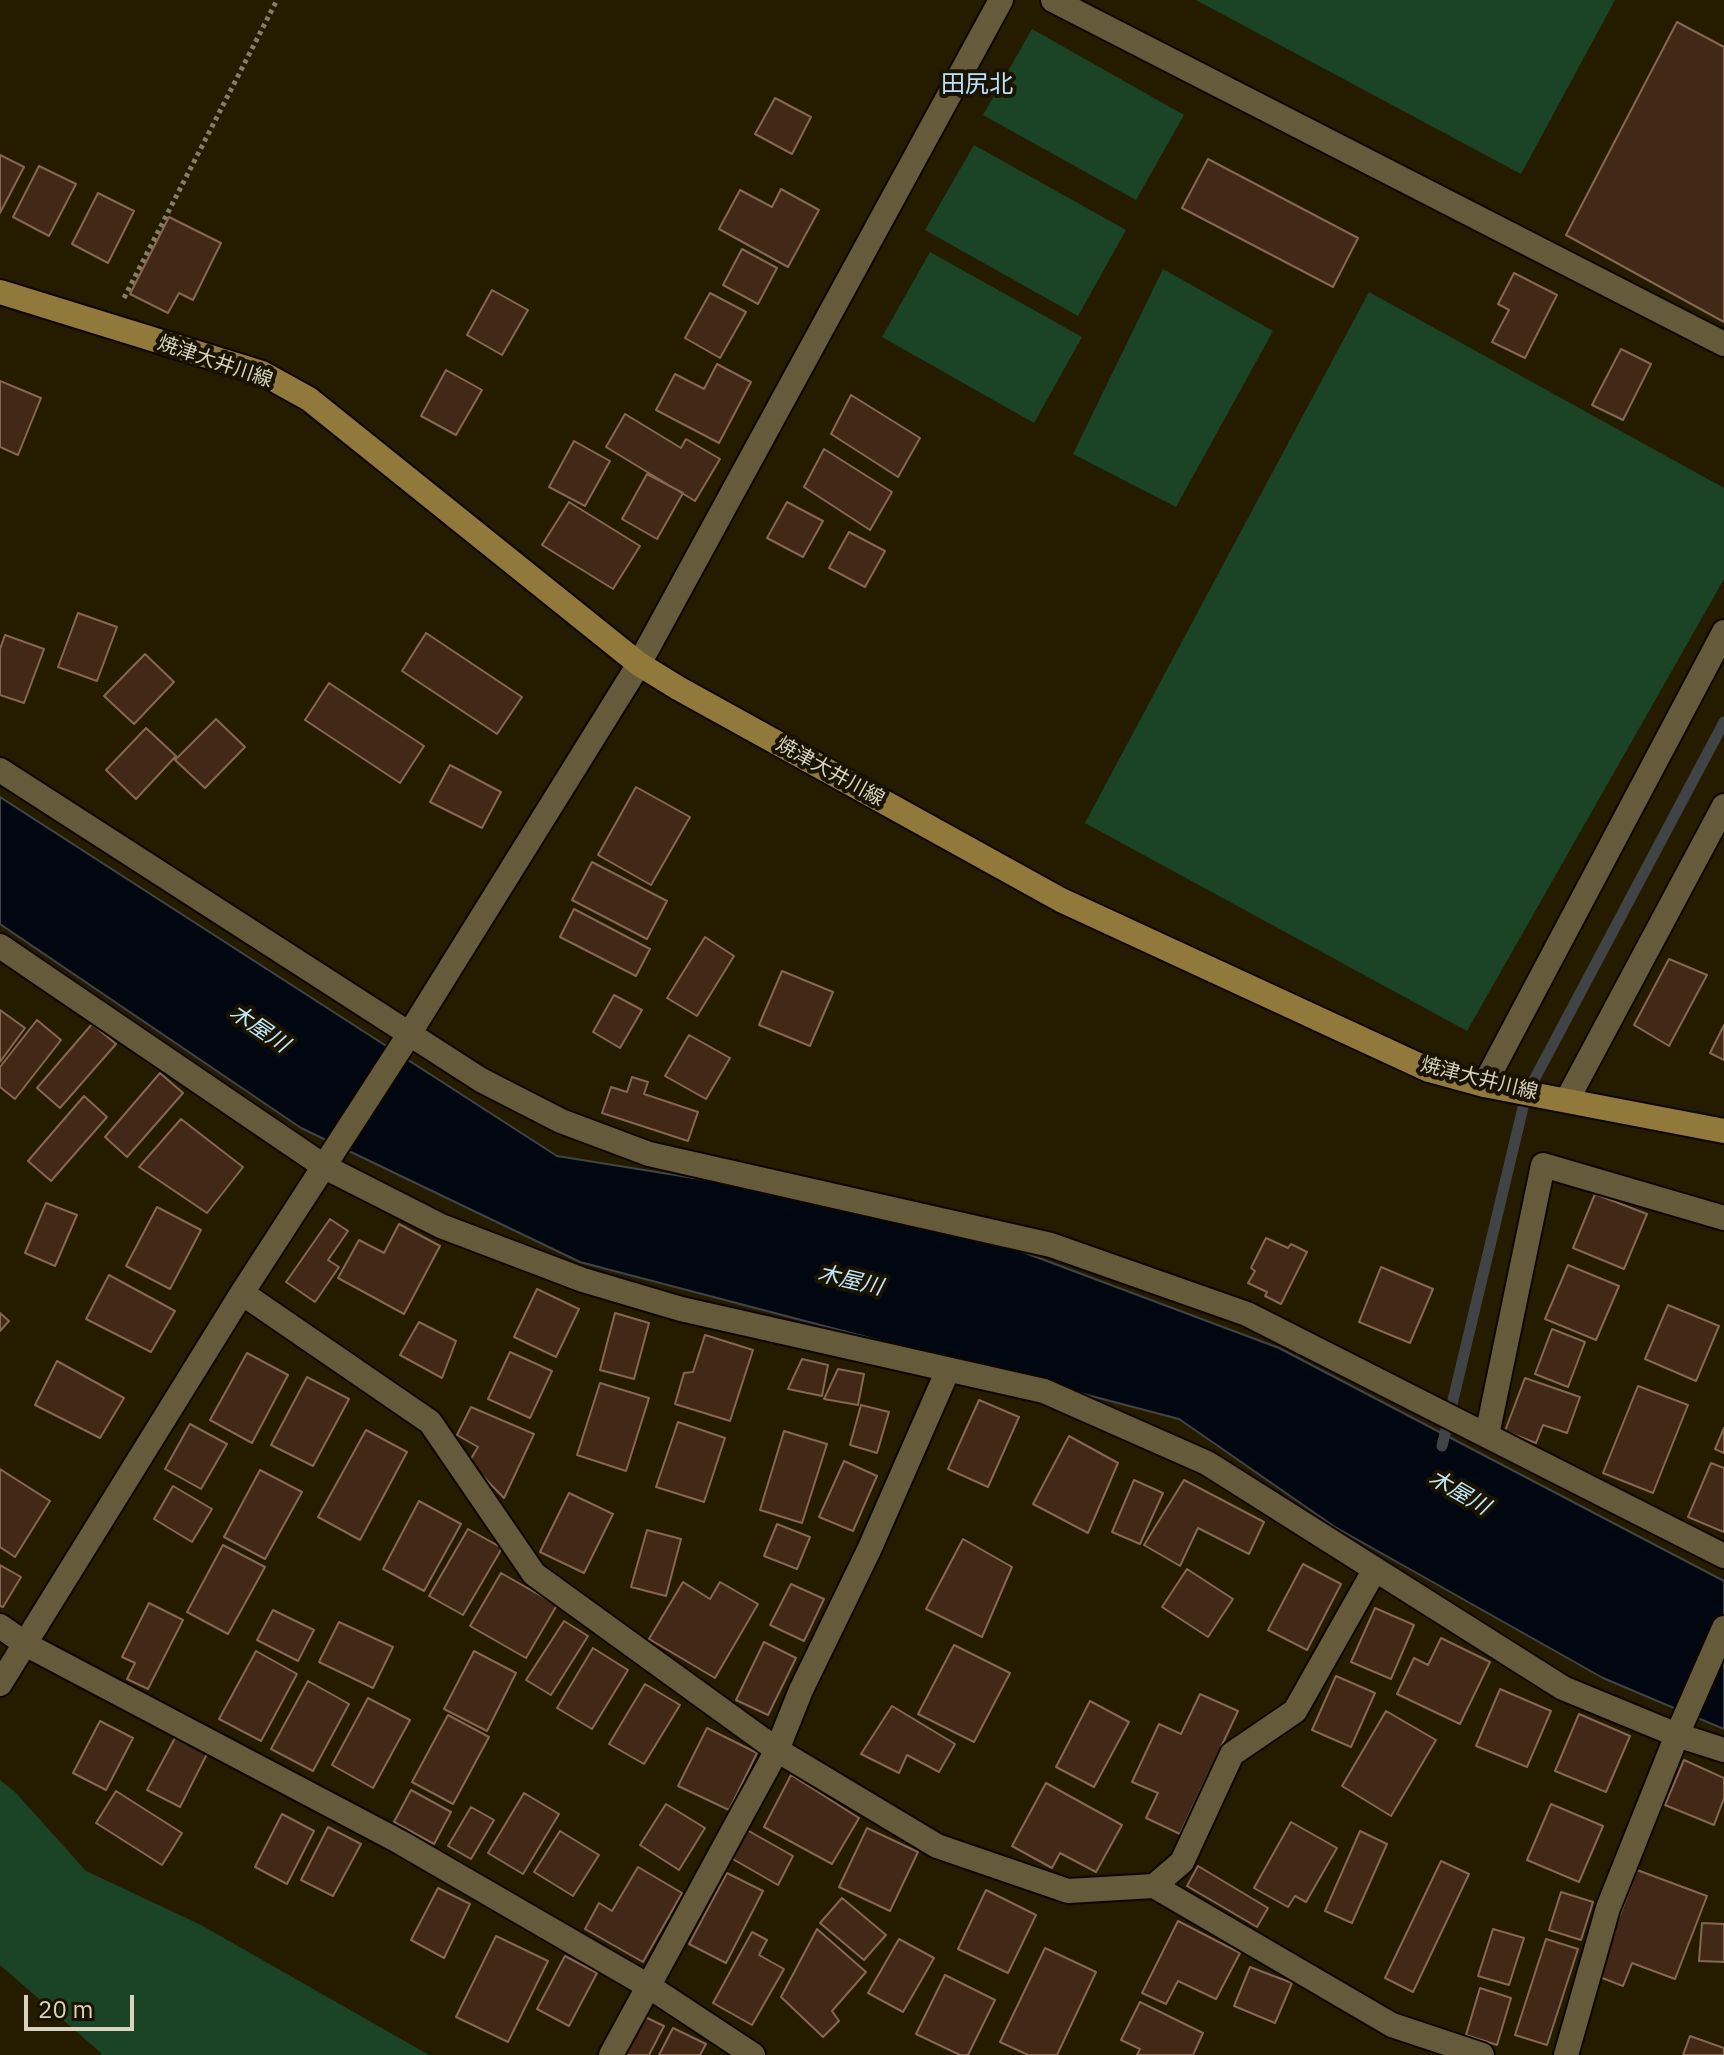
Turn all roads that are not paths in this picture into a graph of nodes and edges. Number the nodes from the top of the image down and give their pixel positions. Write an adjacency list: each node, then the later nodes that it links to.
1 (1001, 0): 6 (street)
2 (1053, 0): 4 (street)
3 (0, 292): 6 (main road, 焼津大井川線)
4 (1724, 344)
5 (1724, 632): 11 (street)
6 (639, 664): 10 (street); 11 (main road, 焼津大井川線)
7 (0, 770): 10 (street)
8 (1724, 806): 12 (street)
9 (0, 946): 14 (street)
10 (406, 1040): 14 (street); 18 (street)
11 (1496, 1087): 12 (main road, 焼津大井川線)
12 (1561, 1099): 13 (main road, 焼津大井川線)
13 (1724, 1131)
14 (325, 1167): 16 (street); 17 (street)
15 (1724, 1218): 18 (street)
16 (242, 1293): 23 (street); 26 (street)
17 (948, 1370): 20 (street); 26 (street)
18 (1487, 1435): 19 (street)
19 (1724, 1556)
20 (1374, 1571): 25 (street); 28 (street)
21 (0, 1626): 23 (street)
22 (1724, 1628): 25 (street)
23 (27, 1645): 24 (street); 29 (street)
24 (0, 1684)
25 (1677, 1735): 27 (street); 33 (street)
26 (777, 1750): 28 (street); 29 (street)
27 (1724, 1750)
28 (1154, 1886): 32 (street)
29 (650, 1987): 30 (street); 31 (street)
30 (611, 2055)
31 (753, 2055)
32 (1482, 2055)
33 (1566, 2055)

